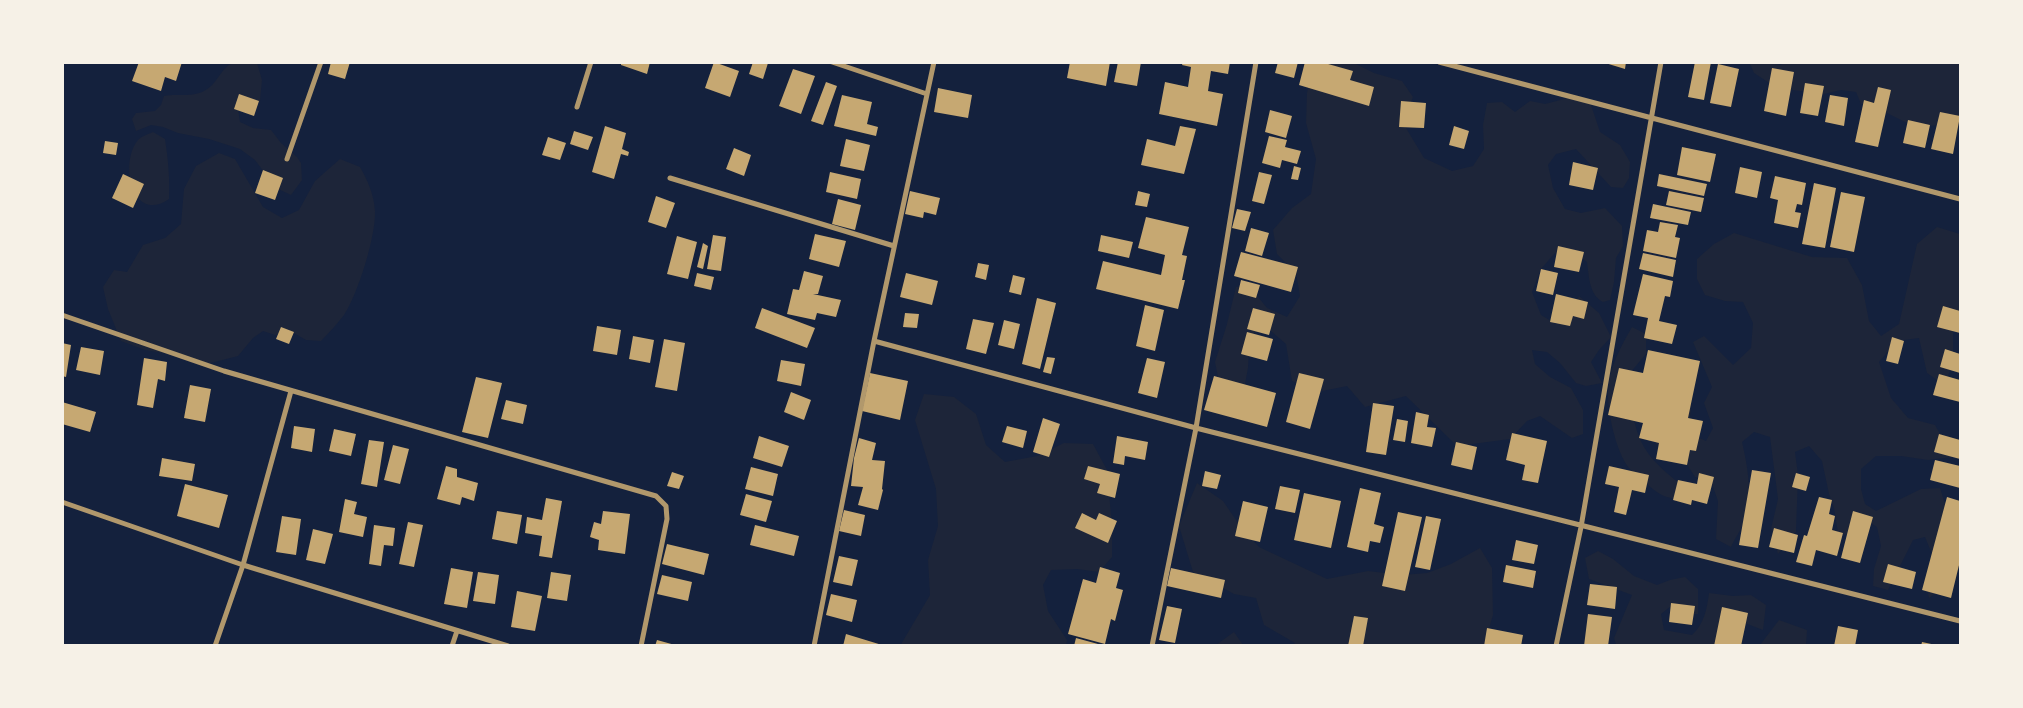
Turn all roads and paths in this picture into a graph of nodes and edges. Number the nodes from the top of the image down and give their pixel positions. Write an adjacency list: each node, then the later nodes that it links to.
1 (321, 62): 11 (street)
2 (591, 62): 9 (street)
3 (832, 62): 8 (street)
4 (934, 62): 8 (street)
5 (1256, 62): 18 (street)
6 (1439, 62): 10 (street)
7 (1661, 62): 10 (street)
8 (927, 94): 14 (street)
9 (577, 106)
10 (1651, 117): 13 (street); 20 (street)
11 (287, 158)
12 (670, 178): 14 (street)
13 (1960, 199)
14 (894, 246): 16 (street)
15 (62, 315): 17 (street)
16 (874, 341): 18 (street); 28 (street)
17 (291, 391): 21 (street); 27 (street)
18 (1196, 428): 20 (street); 29 (street)
19 (62, 502): 21 (street)
20 (1581, 527): 22 (street); 30 (street)
21 (243, 566): 23 (street); 24 (street)
22 (1960, 621)
23 (457, 631): 25 (street); 26 (street)
24 (215, 646)
25 (452, 646)
26 (508, 646)
27 (641, 646)
28 (814, 646)
29 (1152, 646)
30 (1556, 646)

